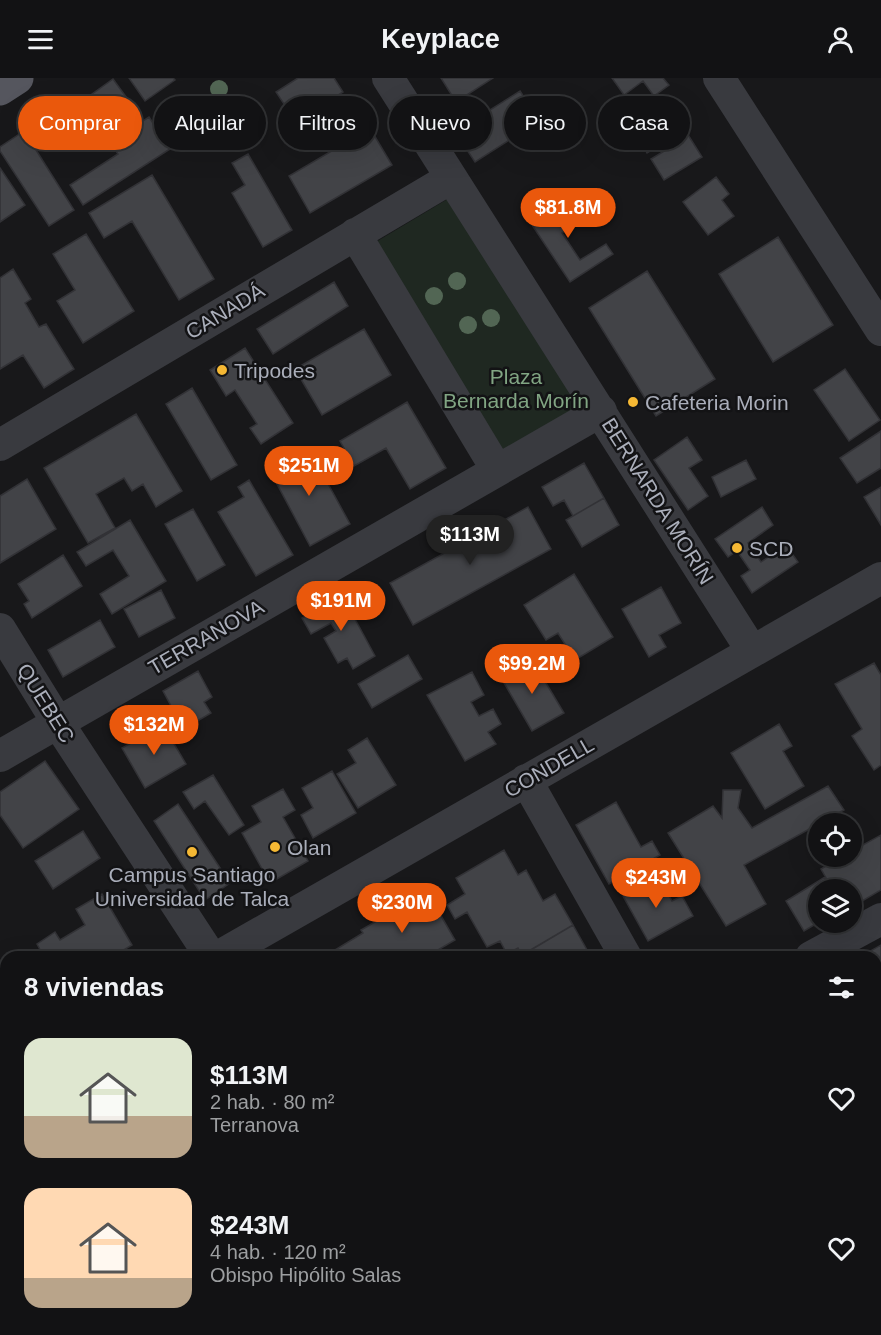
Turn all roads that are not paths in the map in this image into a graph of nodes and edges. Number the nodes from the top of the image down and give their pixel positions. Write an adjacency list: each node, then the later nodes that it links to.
1 (17, 78): 4 (main road)
2 (388, 78): 5 (street, BERNARDA MORÍN)
3 (719, 78): 7 (street)
4 (0, 89)
5 (451, 178): 6 (street, CANADÁ); 8 (street, BERNARDA MORÍN)
6 (355, 234): 9 (street, CANADÁ); 10 (street)
7 (881, 330)
8 (601, 411): 10 (street, TERRANOVA); 13 (street, BERNARDA MORÍN)
9 (0, 445)
10 (497, 470): 14 (street, TERRANOVA)
11 (881, 578): 13 (street, CONDELL)
12 (0, 629): 14 (street, QUEBEC)
13 (752, 651): 16 (street, CONDELL)
14 (58, 723): 15 (street, TERRANOVA); 18 (street, QUEBEC)
15 (0, 756)
16 (526, 780): 19 (street, CONDELL); 20 (street)
17 (881, 919): 21 (street)
18 (207, 951)
19 (228, 951)
20 (623, 951)
21 (822, 951)

